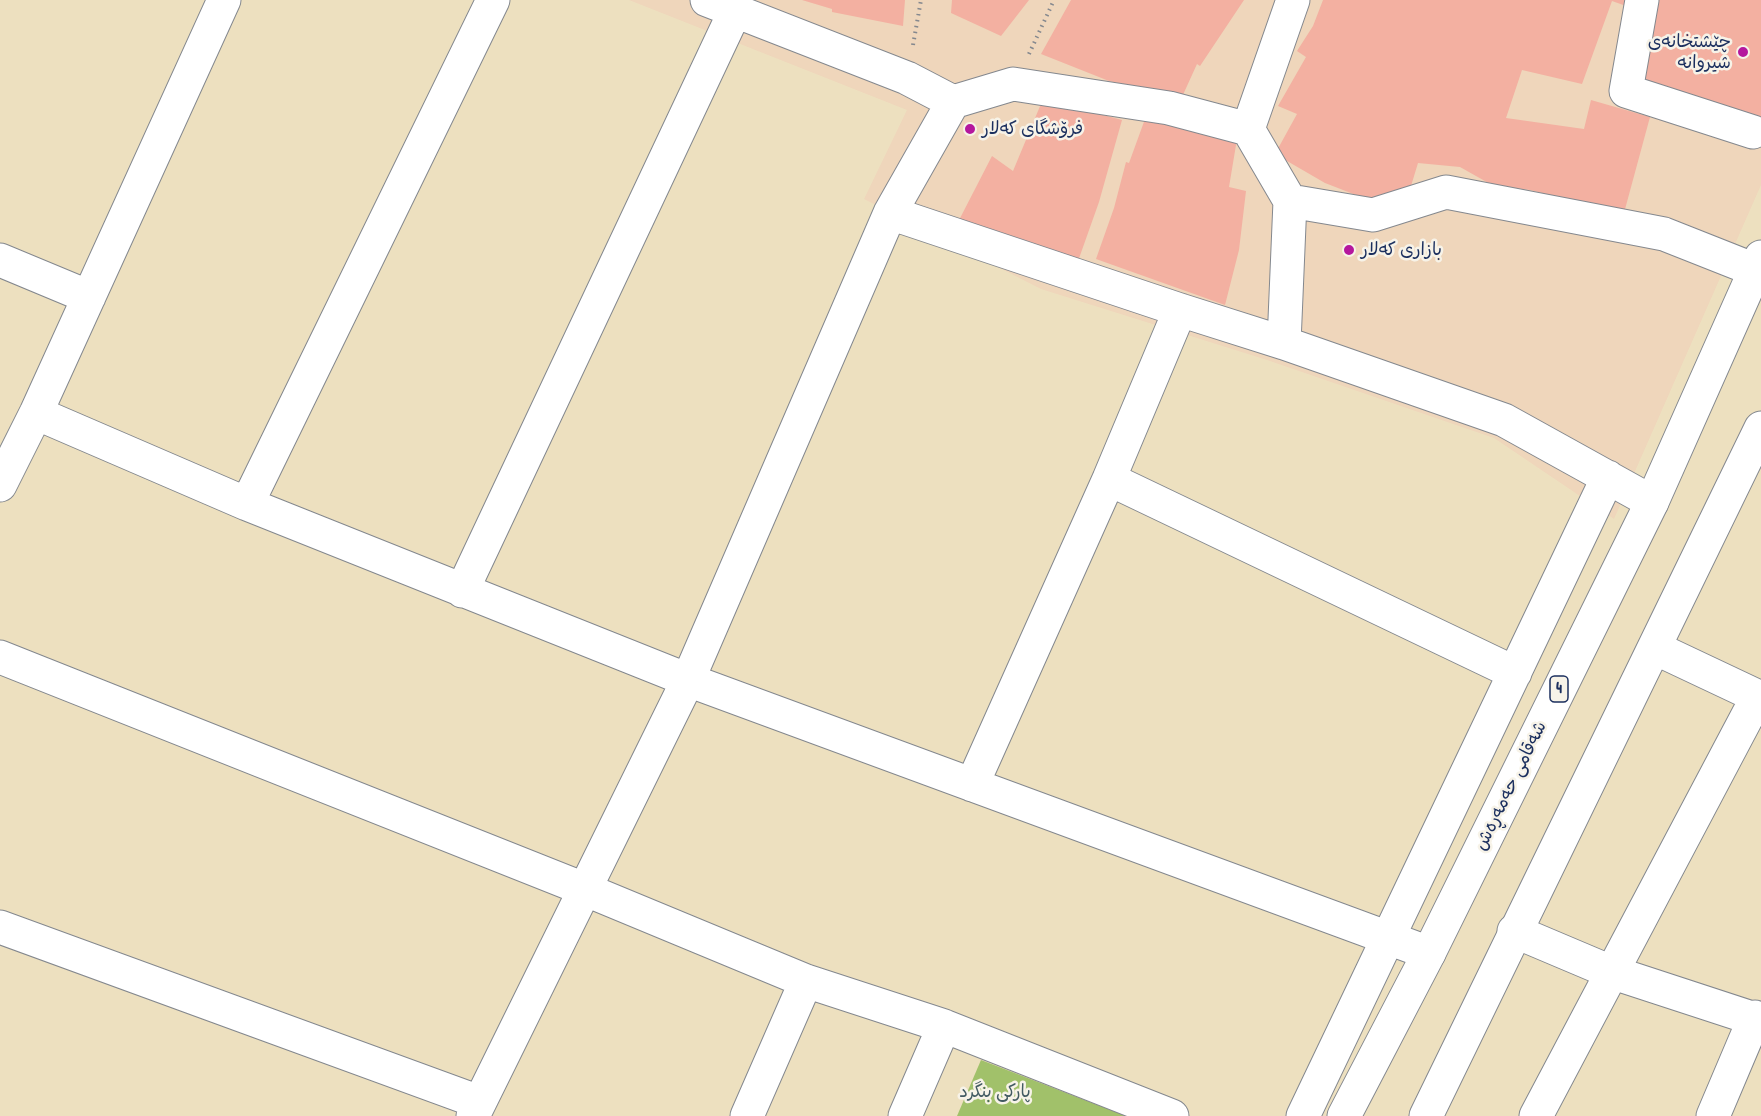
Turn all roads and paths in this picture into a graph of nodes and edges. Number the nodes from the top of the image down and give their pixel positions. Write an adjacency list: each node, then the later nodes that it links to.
1 (224, 0): 17 (main road)
2 (493, 0): 26 (main road)
3 (921, 0): 8 (path)
4 (1054, 0): 9 (path)
5 (1293, 0): 11 (main road)
6 (1642, 0): 12 (main road)
7 (721, 5): 8 (main road); 27 (main road)
8 (907, 78): 10 (main road)
9 (1013, 84): 10 (main road); 11 (main road)
10 (953, 102): 14 (main road)
11 (1248, 129): 13 (main road)
12 (1753, 132)
13 (1290, 201): 16 (main road); 19 (main road)
14 (890, 213): 18 (main road); 31 (main road)
15 (0, 260): 17 (main road)
16 (1758, 263): 25 (main road, شەقامی حەمەڕەش / 4)
17 (88, 297): 20 (main road)
18 (1180, 310): 19 (main road); 23 (main road)
19 (1284, 343): 22 (main road)
20 (36, 413): 24 (main road); 26 (main road)
21 (1757, 444): 28 (main road)
22 (1608, 477): 25 (main road); 30 (main road)
23 (1109, 479): 30 (main road); 33 (main road)
24 (0, 485)
25 (1652, 502): 38 (main road, شەقامی حەمەڕەش / 4)
26 (247, 504): 27 (main road)
27 (462, 591): 31 (main road)
28 (1655, 648): 32 (main road); 36 (main road)
29 (0, 657): 34 (main road)
30 (1515, 673): 37 (main road)
31 (688, 680): 33 (main road); 34 (main road)
32 (1759, 697): 39 (main road)
33 (972, 785): 37 (main road)
34 (584, 889): 40 (main road); 43 (main road)
35 (0, 927): 43 (main road)
36 (1514, 931): 39 (main road); 49 (main road)
37 (1387, 939): 38 (main road); 47 (main road)
38 (1429, 953): 48 (main road, شەقامی حەمەڕەش / 4)
39 (1611, 972): 41 (main road); 50 (main road)
40 (806, 981): 42 (main road); 44 (main road)
41 (1758, 1019): 51 (main road)
42 (944, 1026): 45 (main road); 46 (main road)
43 (476, 1109)
44 (747, 1116)
45 (904, 1116)
46 (1172, 1116)
47 (1303, 1116)
48 (1344, 1116)
49 (1425, 1116)
50 (1536, 1116)
51 (1713, 1116)

